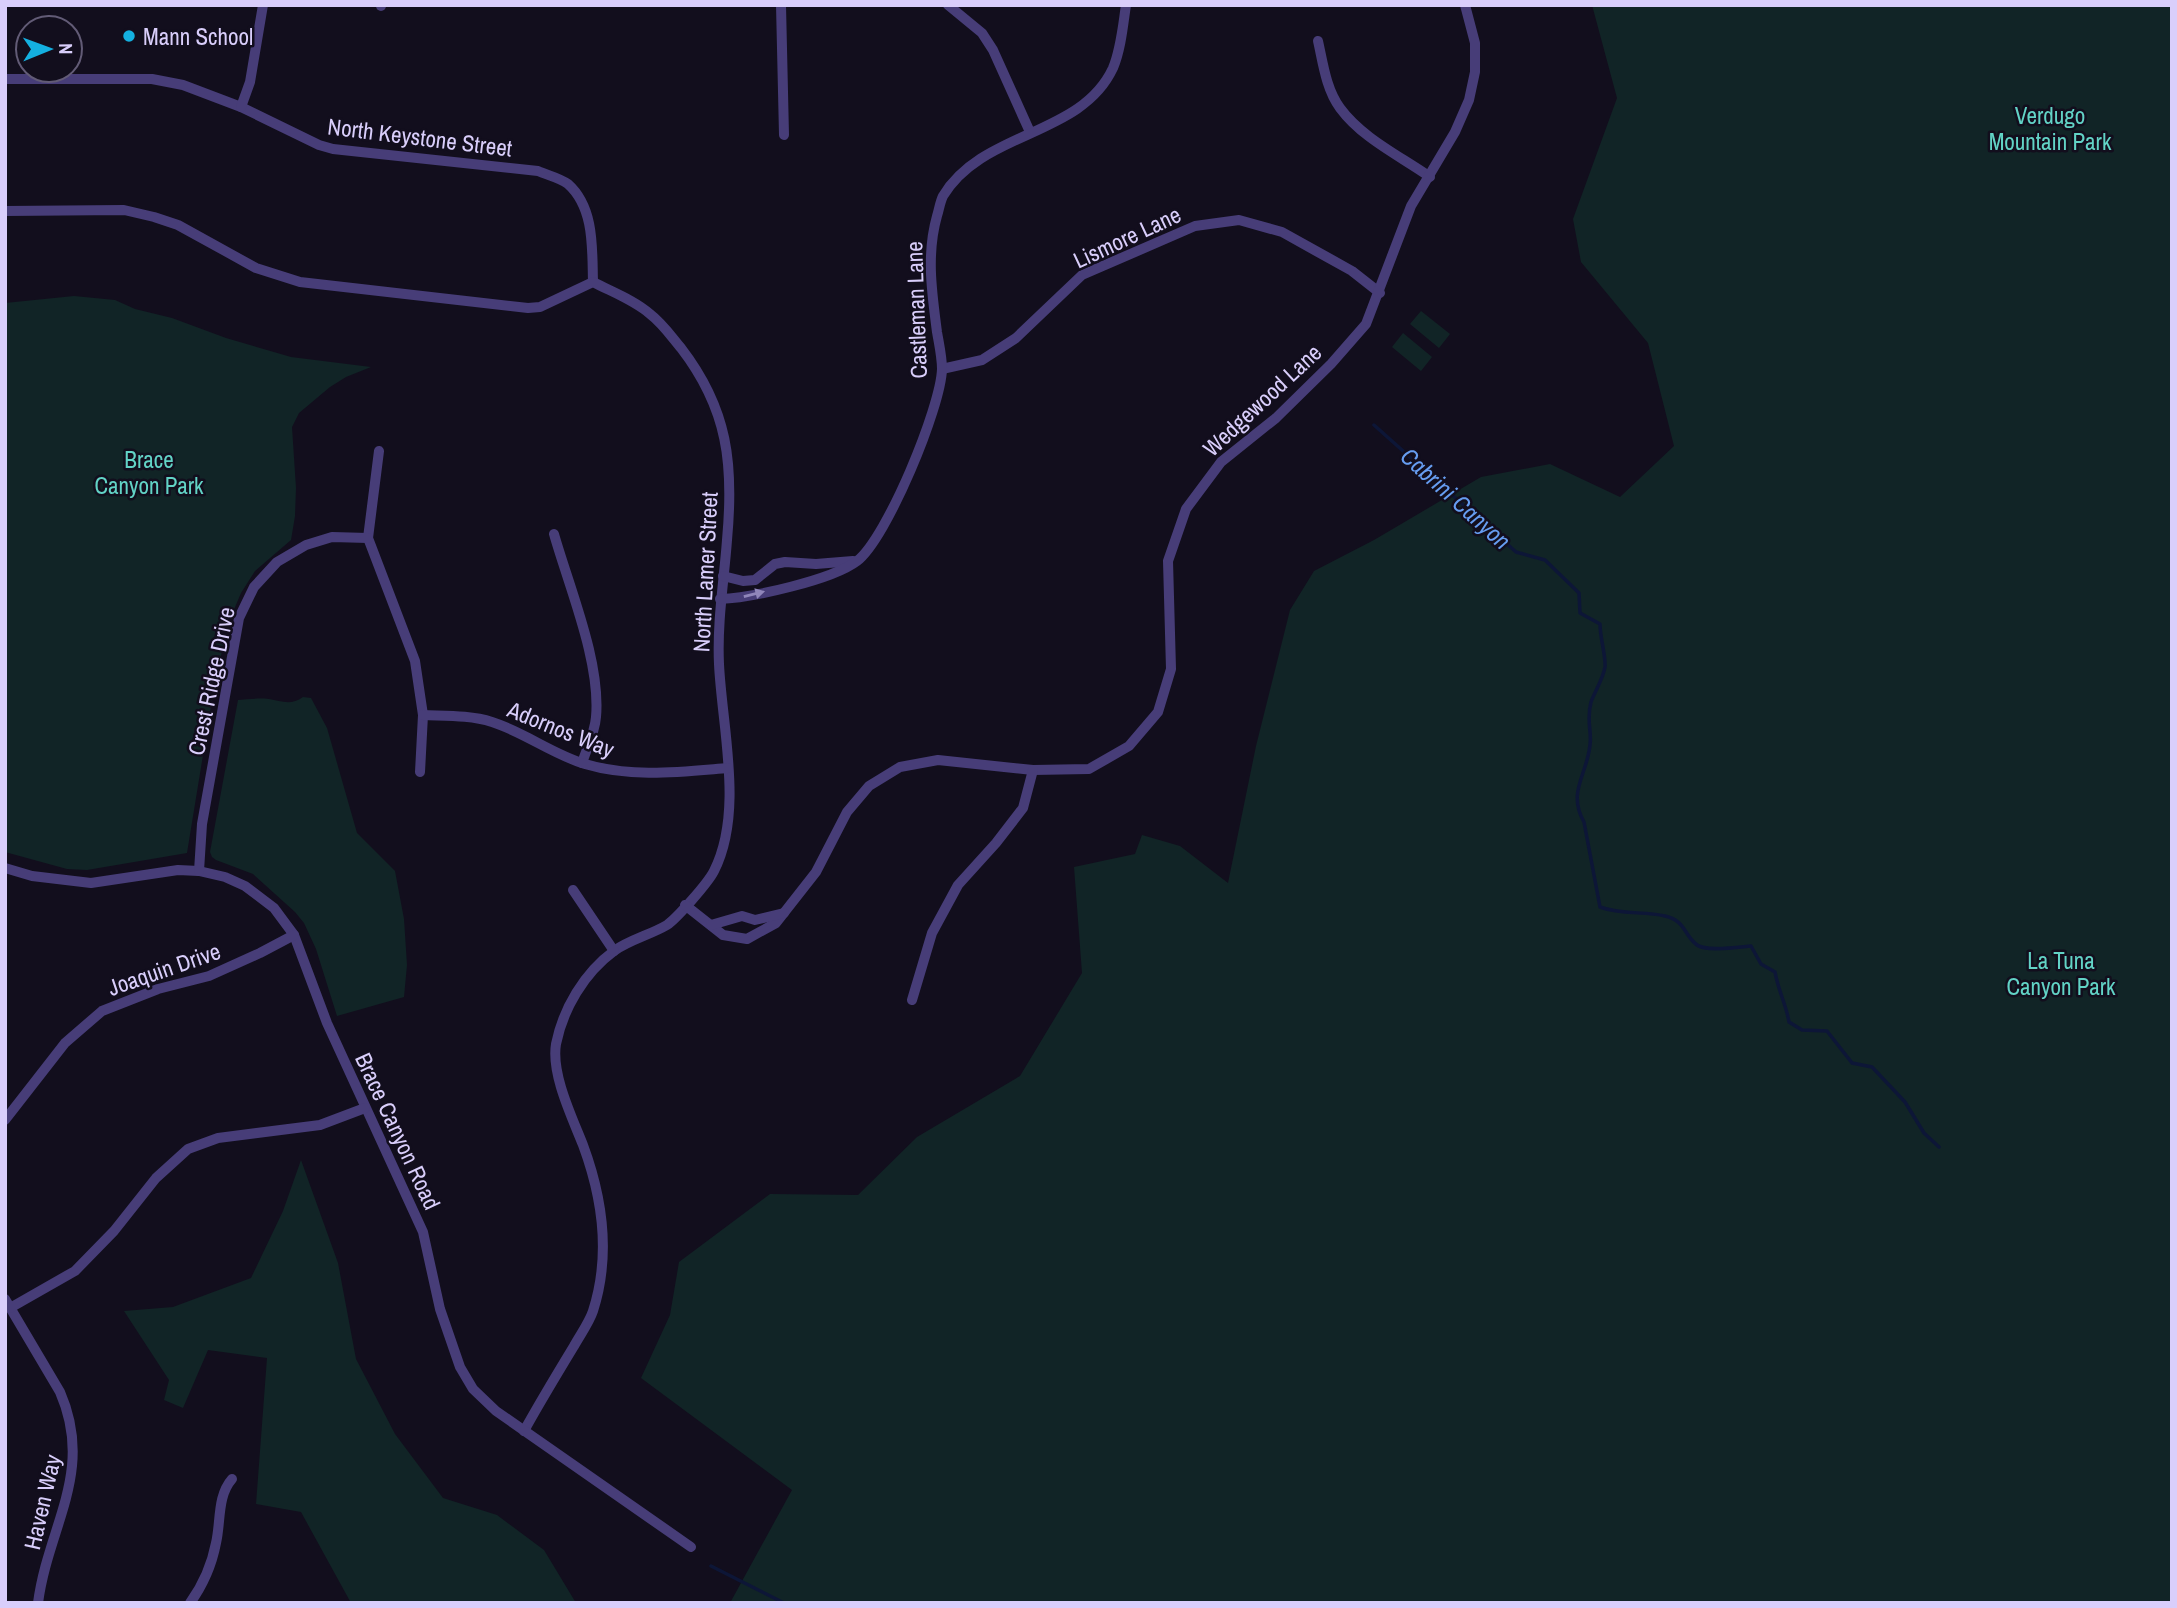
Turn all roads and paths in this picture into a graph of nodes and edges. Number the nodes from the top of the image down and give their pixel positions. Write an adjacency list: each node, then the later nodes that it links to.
1 (263, 5): 8 (street)
2 (948, 5): 9 (street)
3 (1126, 5): 9 (street, Castleman Lane)
4 (1465, 5): 11 (street, Wedgewood Lane)
5 (781, 6): 10 (street)
6 (1318, 41): 11 (street)
7 (5, 79): 8 (street, North Keystone Street)
8 (242, 107): 13 (street, North Keystone Street)
9 (1030, 132): 15 (street, Castleman Lane)
10 (784, 135)
11 (1430, 177): 14 (street, Wedgewood Lane)
12 (5, 211): 13 (street)
13 (593, 282): 20 (street, North Lamer Street)
14 (1380, 293): 15 (street, Lismore Lane); 25 (street, Wedgewood Lane)
15 (942, 369): 19 (street, Castleman Lane)
16 (379, 451): 18 (street)
17 (554, 534): 23 (street)
18 (368, 538): 22 (street); 28 (street, Crest Ridge Drive)
19 (858, 561): 20 (street); 21 (street, Castleman Lane, one-way to 19)
20 (723, 576): 21 (street, North Lamer Street)
21 (720, 599): 24 (street, North Lamer Street)
22 (423, 715): 23 (street, Adornos Way); 26 (street)
23 (582, 763): 24 (street, Adornos Way)
24 (728, 768): 30 (street, North Lamer Street)
25 (1033, 770): 31 (street, Wedgewood Lane); 35 (street)
26 (420, 772)
27 (5, 868): 28 (street, Brace Canyon Road)
28 (199, 871): 33 (street, Brace Canyon Road)
29 (573, 890): 34 (street)
30 (685, 905): 32 (street, Wedgewood Lane); 34 (street, North Lamer Street)
31 (785, 913): 32 (street); 32 (street, Wedgewood Lane)
32 (711, 925)
33 (294, 935): 36 (street, Brace Canyon Road); 37 (street, Joaquin Drive)
34 (614, 951): 39 (street, North Lamer Street)
35 (912, 1000)
36 (365, 1108): 38 (street); 39 (street, Brace Canyon Road)
37 (5, 1120)
38 (8, 1303): 42 (street, Haven Way)
39 (524, 1431): 41 (street, Brace Canyon Road)
40 (232, 1479): 43 (street)
41 (691, 1547)
42 (37, 1603)
43 (190, 1603)

